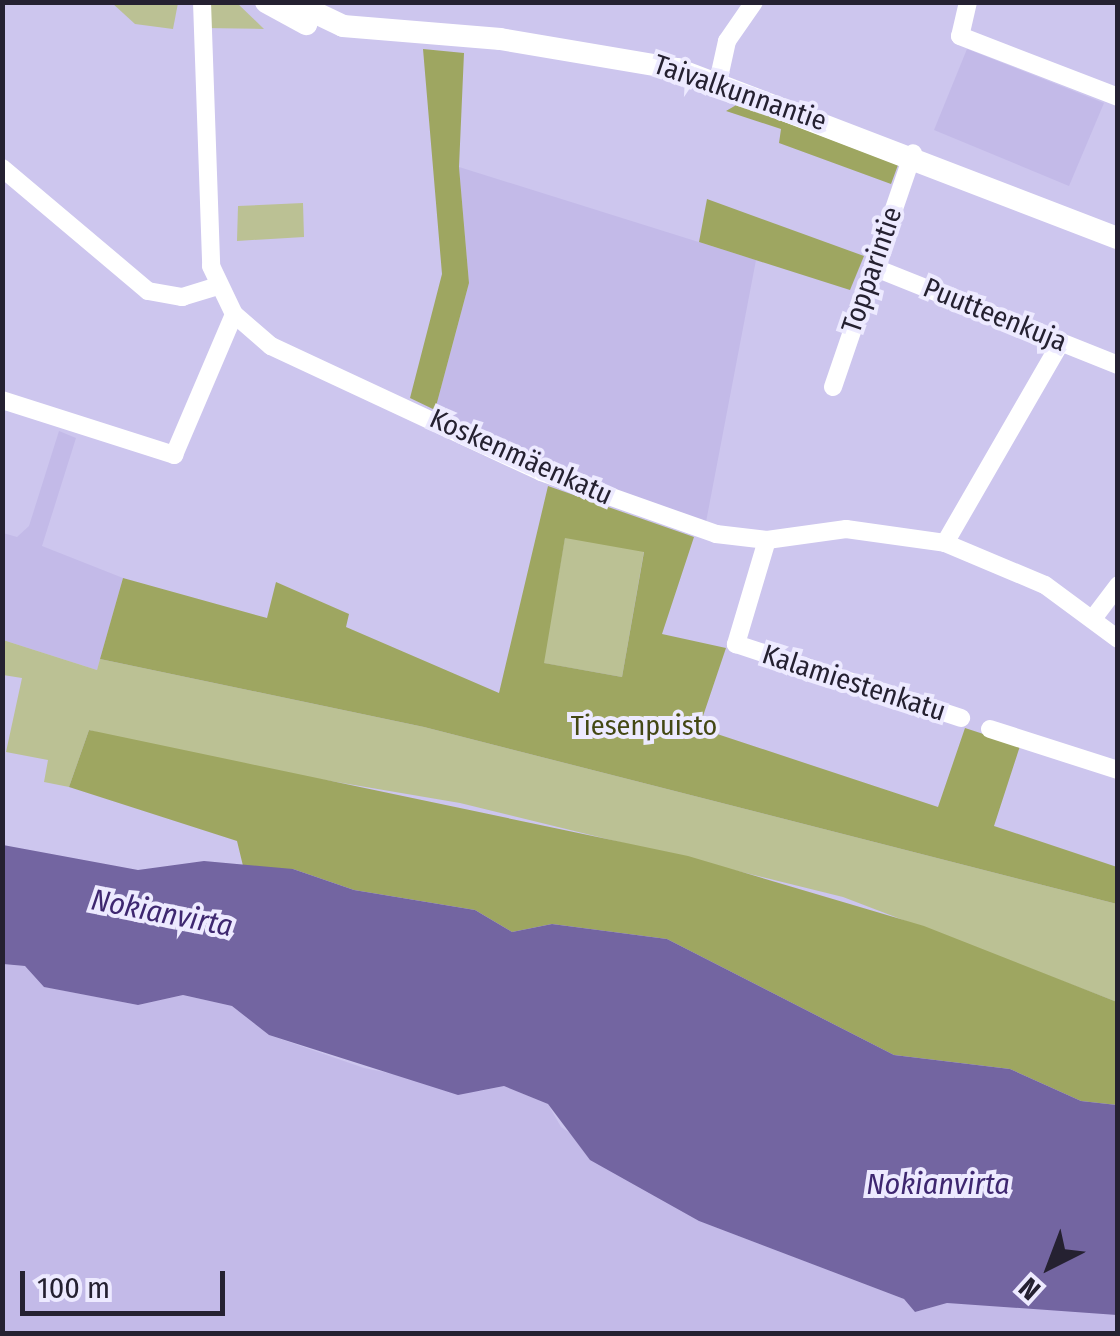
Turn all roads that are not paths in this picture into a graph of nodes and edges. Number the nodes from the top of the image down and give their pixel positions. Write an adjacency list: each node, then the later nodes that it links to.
1 (202, 2): 13 (street, Koskenmäenkatu)
2 (266, 2): 6 (main road, Taivalkunnantie)
3 (294, 2): 6 (main road, Taivalkunnantie)
4 (754, 2): 7 (street)
5 (968, 2): 8 (street)
6 (343, 26): 7 (main road, Taivalkunnantie)
7 (718, 82): 9 (main road, Taivalkunnantie)
8 (1118, 96)
9 (913, 153): 11 (main road, Taivalkunnantie); 12 (street, Topparintie)
10 (3, 171): 13 (street)
11 (1118, 238)
12 (873, 267): 15 (street, Puutteenkuja); 17 (street, Topparintie)
13 (218, 286): 14 (street, Koskenmäenkatu)
14 (234, 314): 18 (street); 19 (street, Koskenmäenkatu)
15 (1061, 342): 16 (street, Puutteenkuja); 20 (street)
16 (1118, 365)
17 (833, 387)
18 (2, 400)
19 (768, 540): 20 (street, Koskenmäenkatu); 24 (street, Kalamiestenkatu)
20 (945, 543): 22 (street, Koskenmäenkatu)
21 (1118, 585): 22 (street)
22 (1094, 616): 23 (street, Koskenmäenkatu)
23 (1118, 639)
24 (962, 718)
25 (990, 730): 26 (street)
26 (1118, 770)

